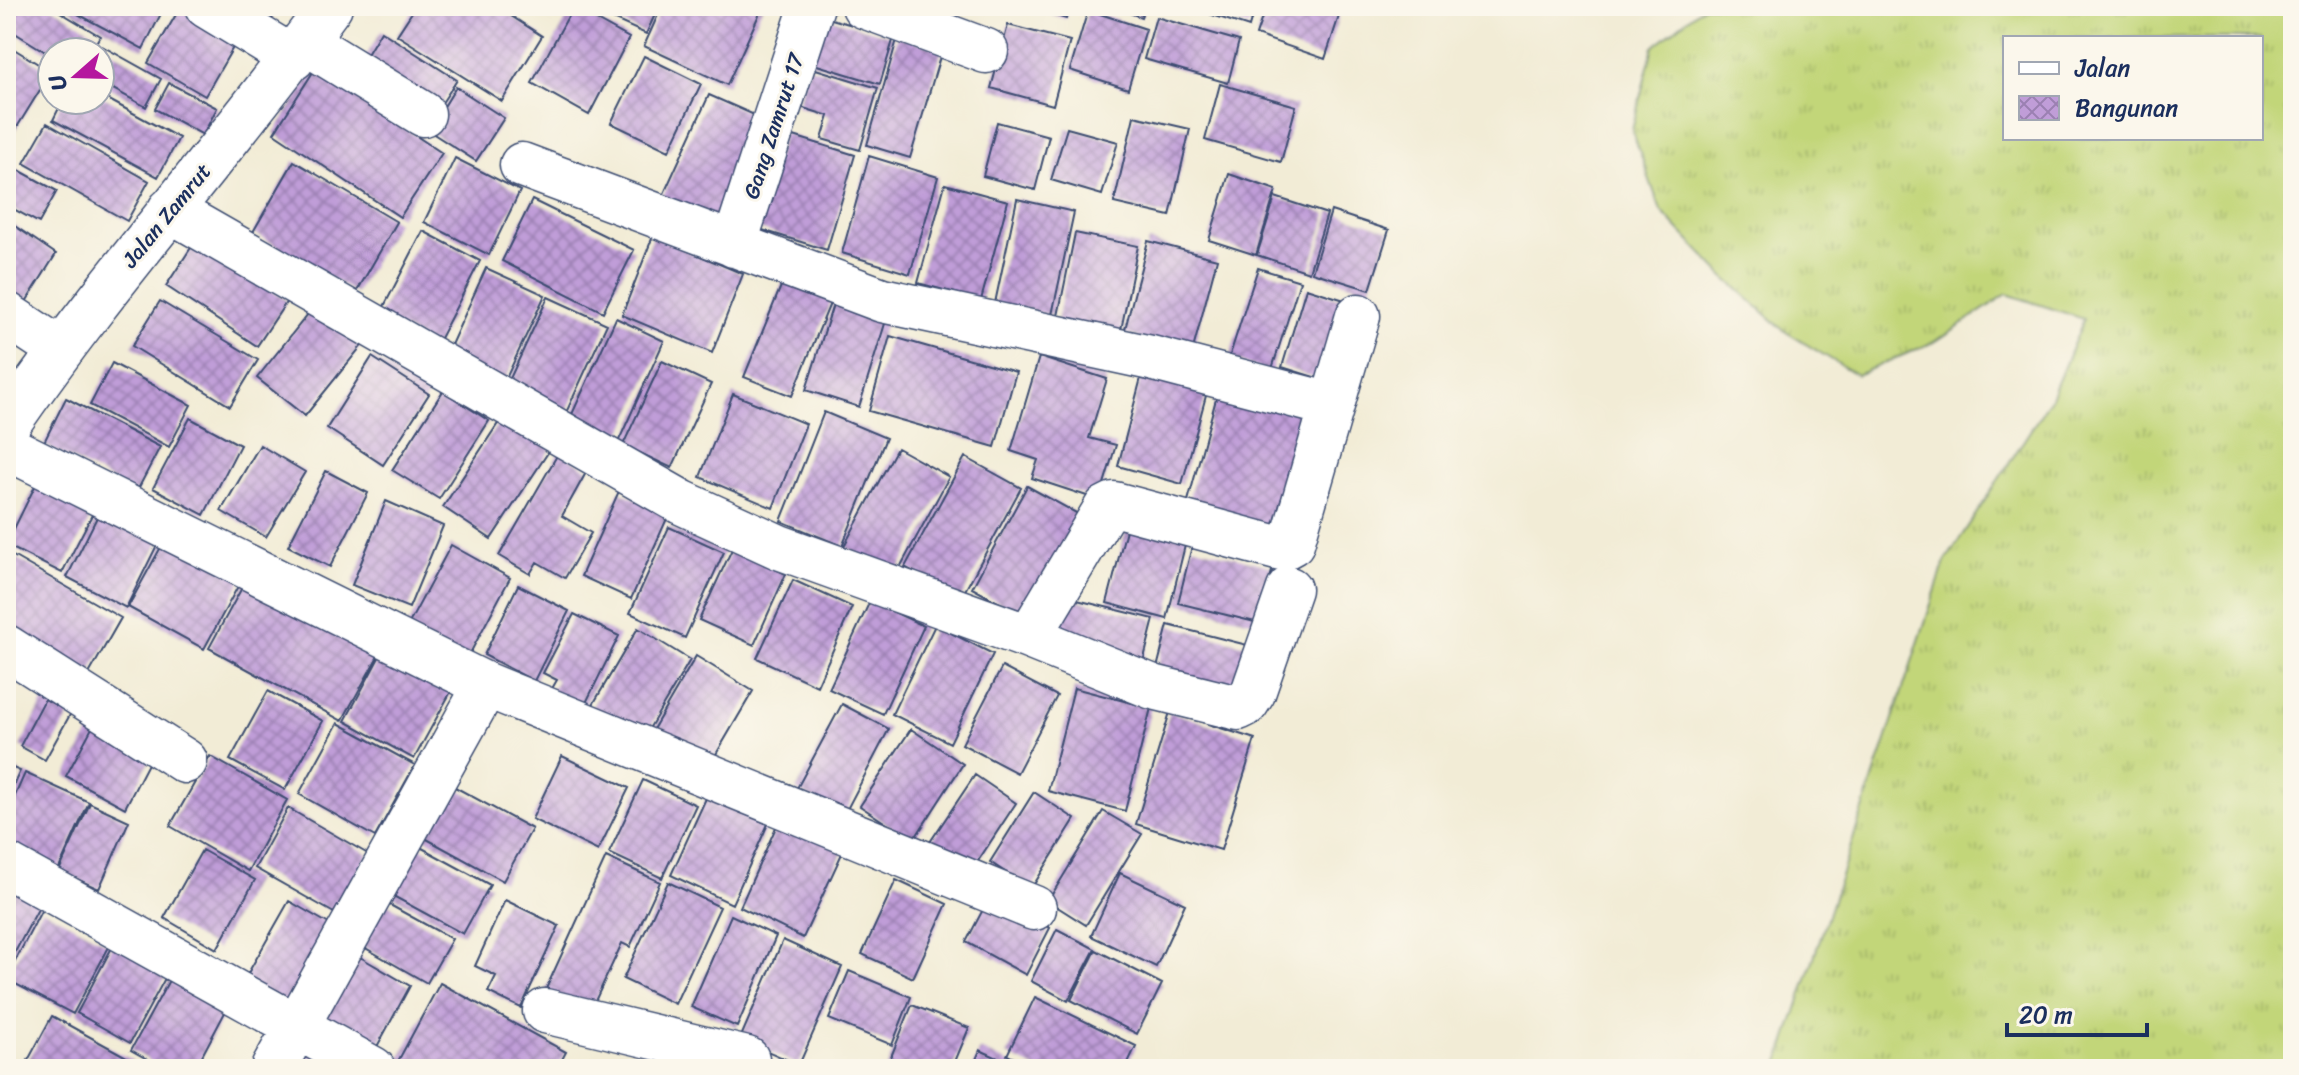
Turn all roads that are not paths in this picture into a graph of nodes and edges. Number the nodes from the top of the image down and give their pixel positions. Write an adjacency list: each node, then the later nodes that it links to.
1 (207, 6): 5 (street)
2 (330, 6): 5 (street, Jalan Zamrut)
3 (812, 6): 10 (street, Gang Zamrut 17)
4 (864, 6): 6 (street)
5 (299, 49): 7 (street); 9 (street, Jalan Zamrut)
6 (986, 51)
7 (423, 114)
8 (522, 165): 10 (street)
9 (170, 210): 13 (street, Jalan Zamrut); 18 (street)
10 (734, 245): 14 (street)
11 (6, 314): 13 (street)
12 (1358, 316): 14 (street)
13 (59, 349): 15 (street, Jalan Zamrut)
14 (1331, 405): 18 (street)
15 (6, 427)
16 (6, 447): 20 (street)
17 (1289, 589): 18 (street)
18 (1029, 637)
19 (6, 647): 21 (street)
20 (486, 685): 23 (street); 25 (street)
21 (185, 761)
22 (6, 865): 25 (street)
23 (1034, 908)
24 (545, 1011): 26 (street)
25 (297, 1027): 27 (street); 28 (street)
26 (757, 1066)
27 (273, 1069)
28 (373, 1069)

